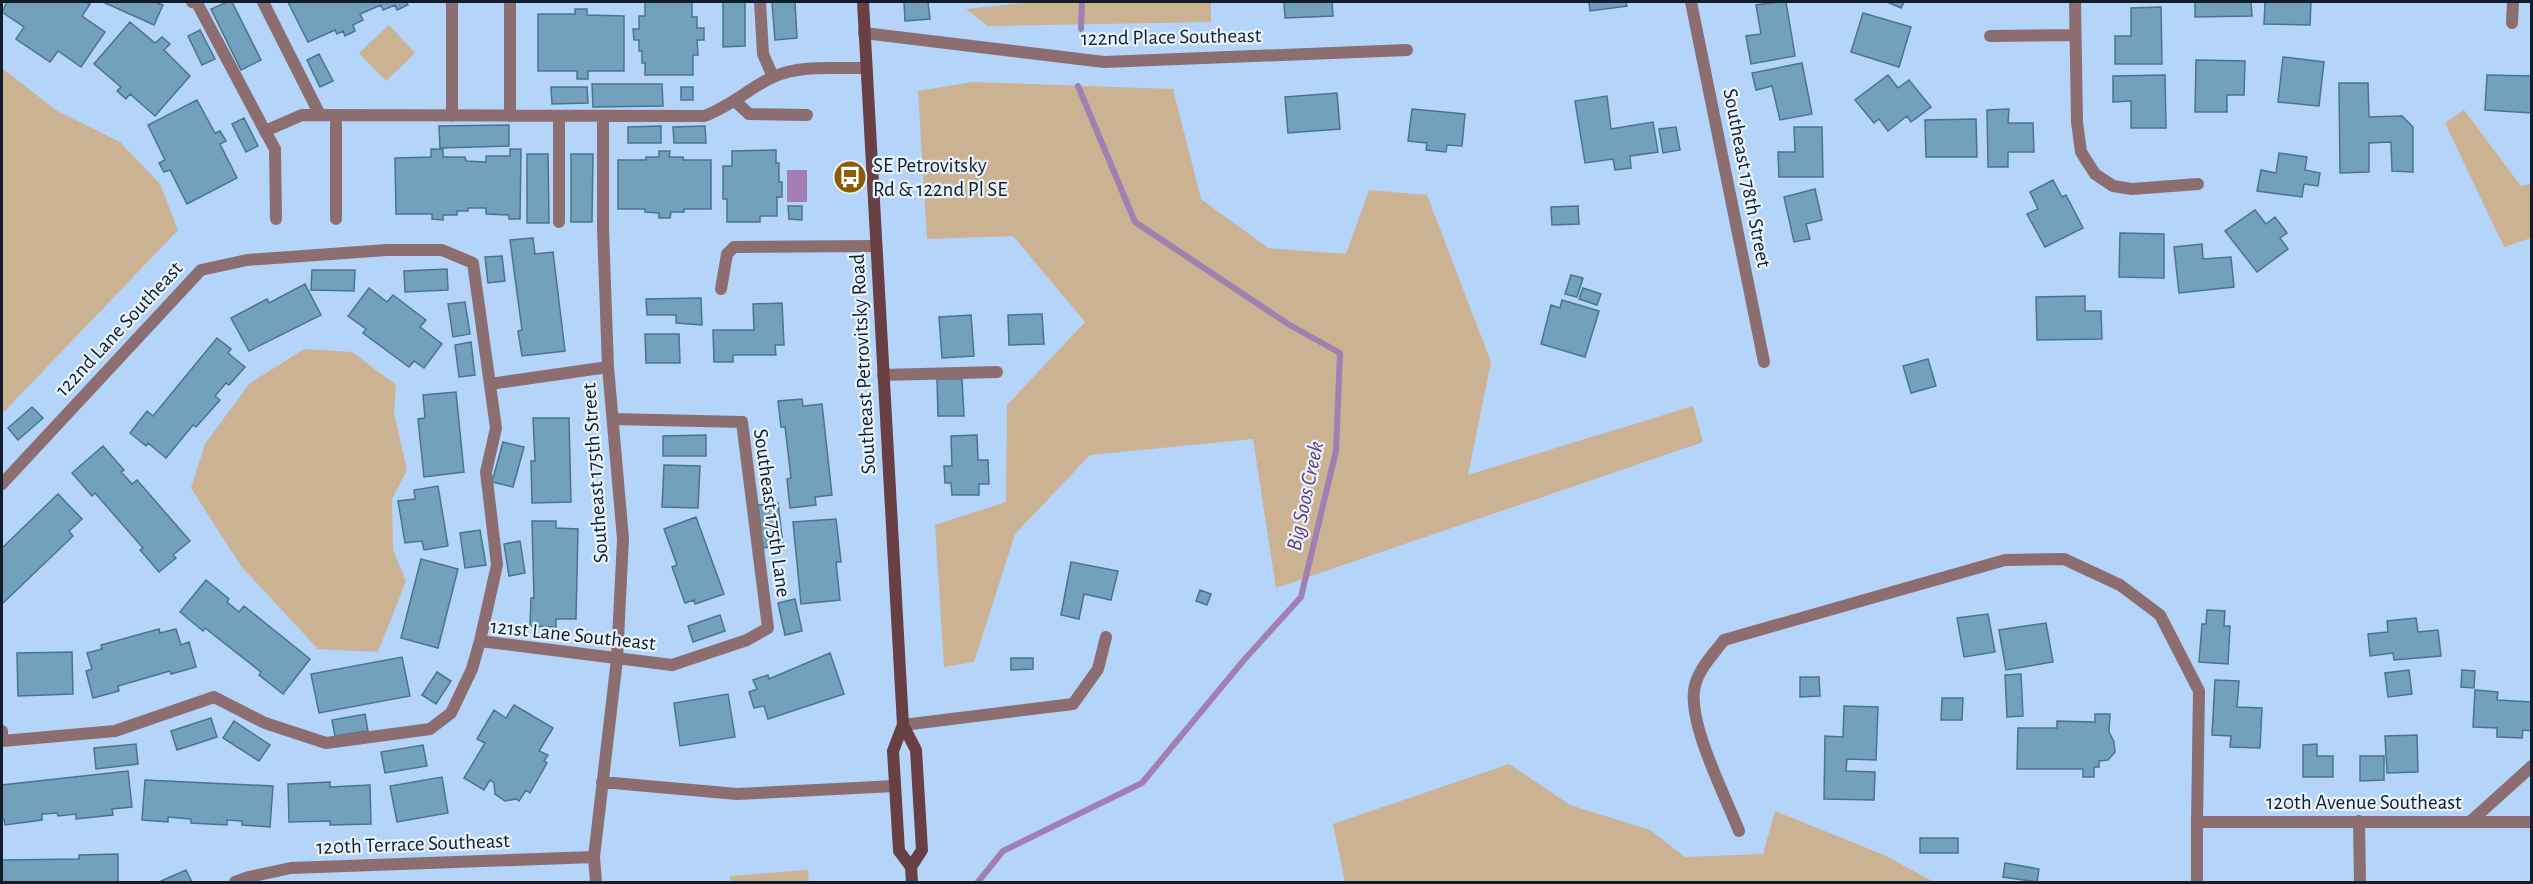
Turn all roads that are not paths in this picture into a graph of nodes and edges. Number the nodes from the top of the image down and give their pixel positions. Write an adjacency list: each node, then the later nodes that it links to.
1 (192, 2): 25 (street)
2 (263, 2): 20 (street)
3 (452, 2): 21 (street)
4 (510, 2): 22 (street)
5 (760, 2): 16 (street)
6 (863, 2): 11 (main road, Southeast Petrovitsky Road)
7 (1691, 2): 32 (street, Southeast 178th Street)
8 (2075, 2): 12 (street)
9 (2513, 2): 10 (street)
10 (2512, 23)
11 (864, 33): 14 (street, 122nd Place Southeast); 15 (main road, Southeast Petrovitsky Road)
12 (2075, 35): 13 (street); 26 (street)
13 (1990, 36)
14 (1407, 50)
15 (866, 68): 16 (street); 30 (main road, Southeast Petrovitsky Road)
16 (772, 77): 17 (street)
17 (735, 101): 19 (street); 24 (street)
18 (336, 115): 20 (street); 21 (street); 28 (street)
19 (807, 115)
20 (320, 116): 25 (street)
21 (452, 116): 22 (street)
22 (510, 116): 23 (street)
23 (559, 116): 24 (street); 29 (street)
24 (603, 116): 33 (street, Southeast 175th Street)
25 (265, 131): 27 (street)
26 (2198, 184)
27 (276, 219)
28 (336, 219)
29 (559, 222)
30 (876, 246): 31 (street); 35 (main road, Southeast Petrovitsky Road)
31 (721, 290)
32 (1764, 362)
33 (608, 367): 36 (street); 37 (street, Southeast 175th Street)
34 (996, 372): 35 (street)
35 (883, 375): 43 (main road, Southeast Petrovitsky Road)
36 (490, 384): 38 (street, 122nd Lane Southeast); 41 (street)
37 (613, 419): 39 (street, Southeast 175th Lane); 42 (street, Southeast 175th Street)
38 (2, 484)
39 (768, 628): 42 (street, 121st Lane Southeast)
40 (1106, 637): 43 (street)
41 (480, 640): 42 (street, 121st Lane Southeast); 44 (street, 121st Lane Southeast)
42 (617, 659): 46 (street, Southeast 175th Street)
43 (903, 725): 47 (main road, Southeast Petrovitsky Road); 54 (main road, Southeast Petrovitsky Road)
44 (2, 736)
45 (2532, 766): 48 (street)
46 (602, 782): 47 (street); 53 (street, Southeast 175th Street)
47 (895, 786): 54 (main road, Southeast Petrovitsky Road)
48 (2471, 821): 50 (street, 120th Avenue Southeast); 51 (street, 120th Avenue Southeast)
49 (2197, 822): 50 (street, 120th Avenue Southeast); 52 (street); 58 (street)
50 (2359, 822): 59 (street)
51 (2532, 822)
52 (1739, 831)
53 (594, 857): 55 (street, 120th Terrace Southeast); 56 (street)
54 (911, 867): 57 (main road, Southeast Petrovitsky Road)
55 (235, 882)
56 (596, 882)
57 (912, 882)
58 (2196, 882)
59 (2360, 882)

